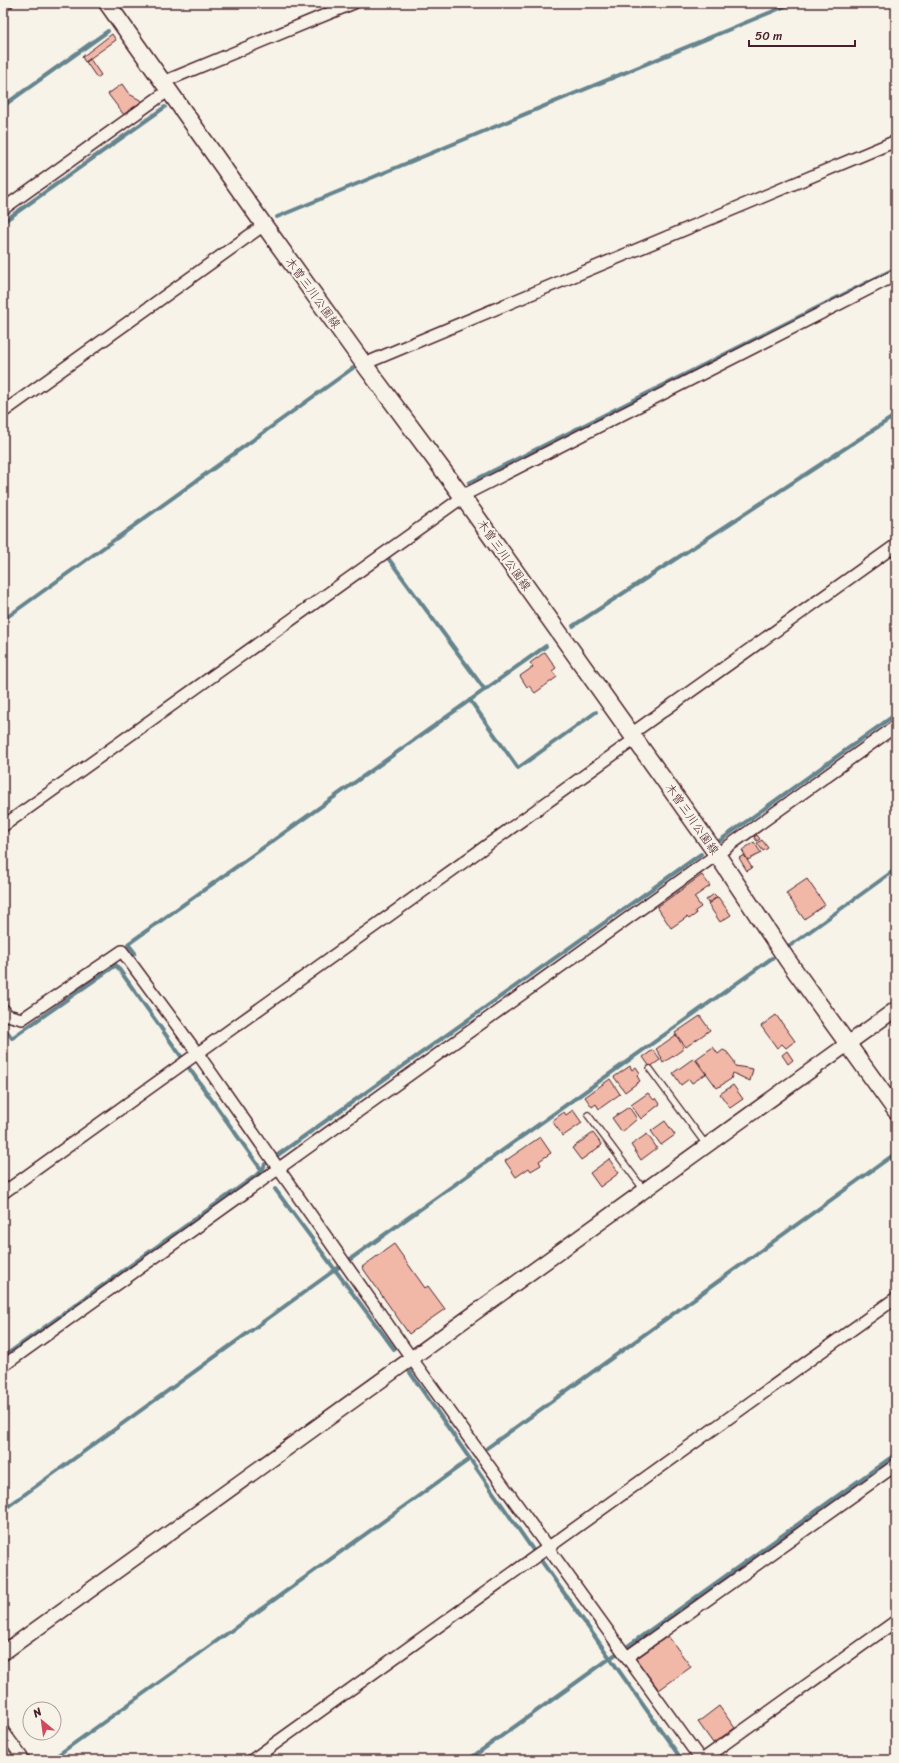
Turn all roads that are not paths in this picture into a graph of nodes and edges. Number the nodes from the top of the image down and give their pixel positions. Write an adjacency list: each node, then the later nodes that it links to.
1 (7, 3): 4 (street)
2 (107, 3): 5 (main road, 木曽三川公園線)
3 (354, 3): 5 (street)
4 (3, 6)
5 (166, 86): 7 (street); 8 (main road, 木曽三川公園線)
6 (896, 141): 10 (street)
7 (3, 209)
8 (264, 225): 10 (main road, 木曽三川公園線); 11 (street)
9 (896, 275): 12 (street)
10 (364, 364): 12 (main road, 木曽三川公園線)
11 (3, 412)
12 (462, 496): 15 (main road, 木曽三川公園線); 16 (street)
13 (896, 545): 15 (street)
14 (896, 726): 17 (street)
15 (633, 736): 17 (main road, 木曽三川公園線); 21 (street)
16 (3, 826)
17 (716, 853): 20 (main road, 木曽三川公園線); 26 (street)
18 (896, 1008): 20 (street)
19 (3, 1009): 21 (street)
20 (849, 1044): 23 (main road, 木曽三川公園線); 25 (street)
21 (198, 1054): 26 (street); 28 (street)
22 (650, 1069): 25 (lane)
23 (896, 1111)
24 (588, 1115): 27 (lane)
25 (706, 1146): 27 (street)
26 (279, 1167): 30 (street); 31 (street)
27 (644, 1191): 30 (street)
28 (3, 1193)
29 (896, 1298): 33 (street)
30 (412, 1358): 33 (street); 35 (street)
31 (3, 1366)
32 (896, 1465): 36 (street)
33 (548, 1548): 36 (street); 39 (street)
34 (896, 1621): 40 (street)
35 (3, 1653)
36 (627, 1657): 40 (street)
37 (3, 1731): 38 (street)
38 (24, 1760)
39 (252, 1760)
40 (701, 1760)

